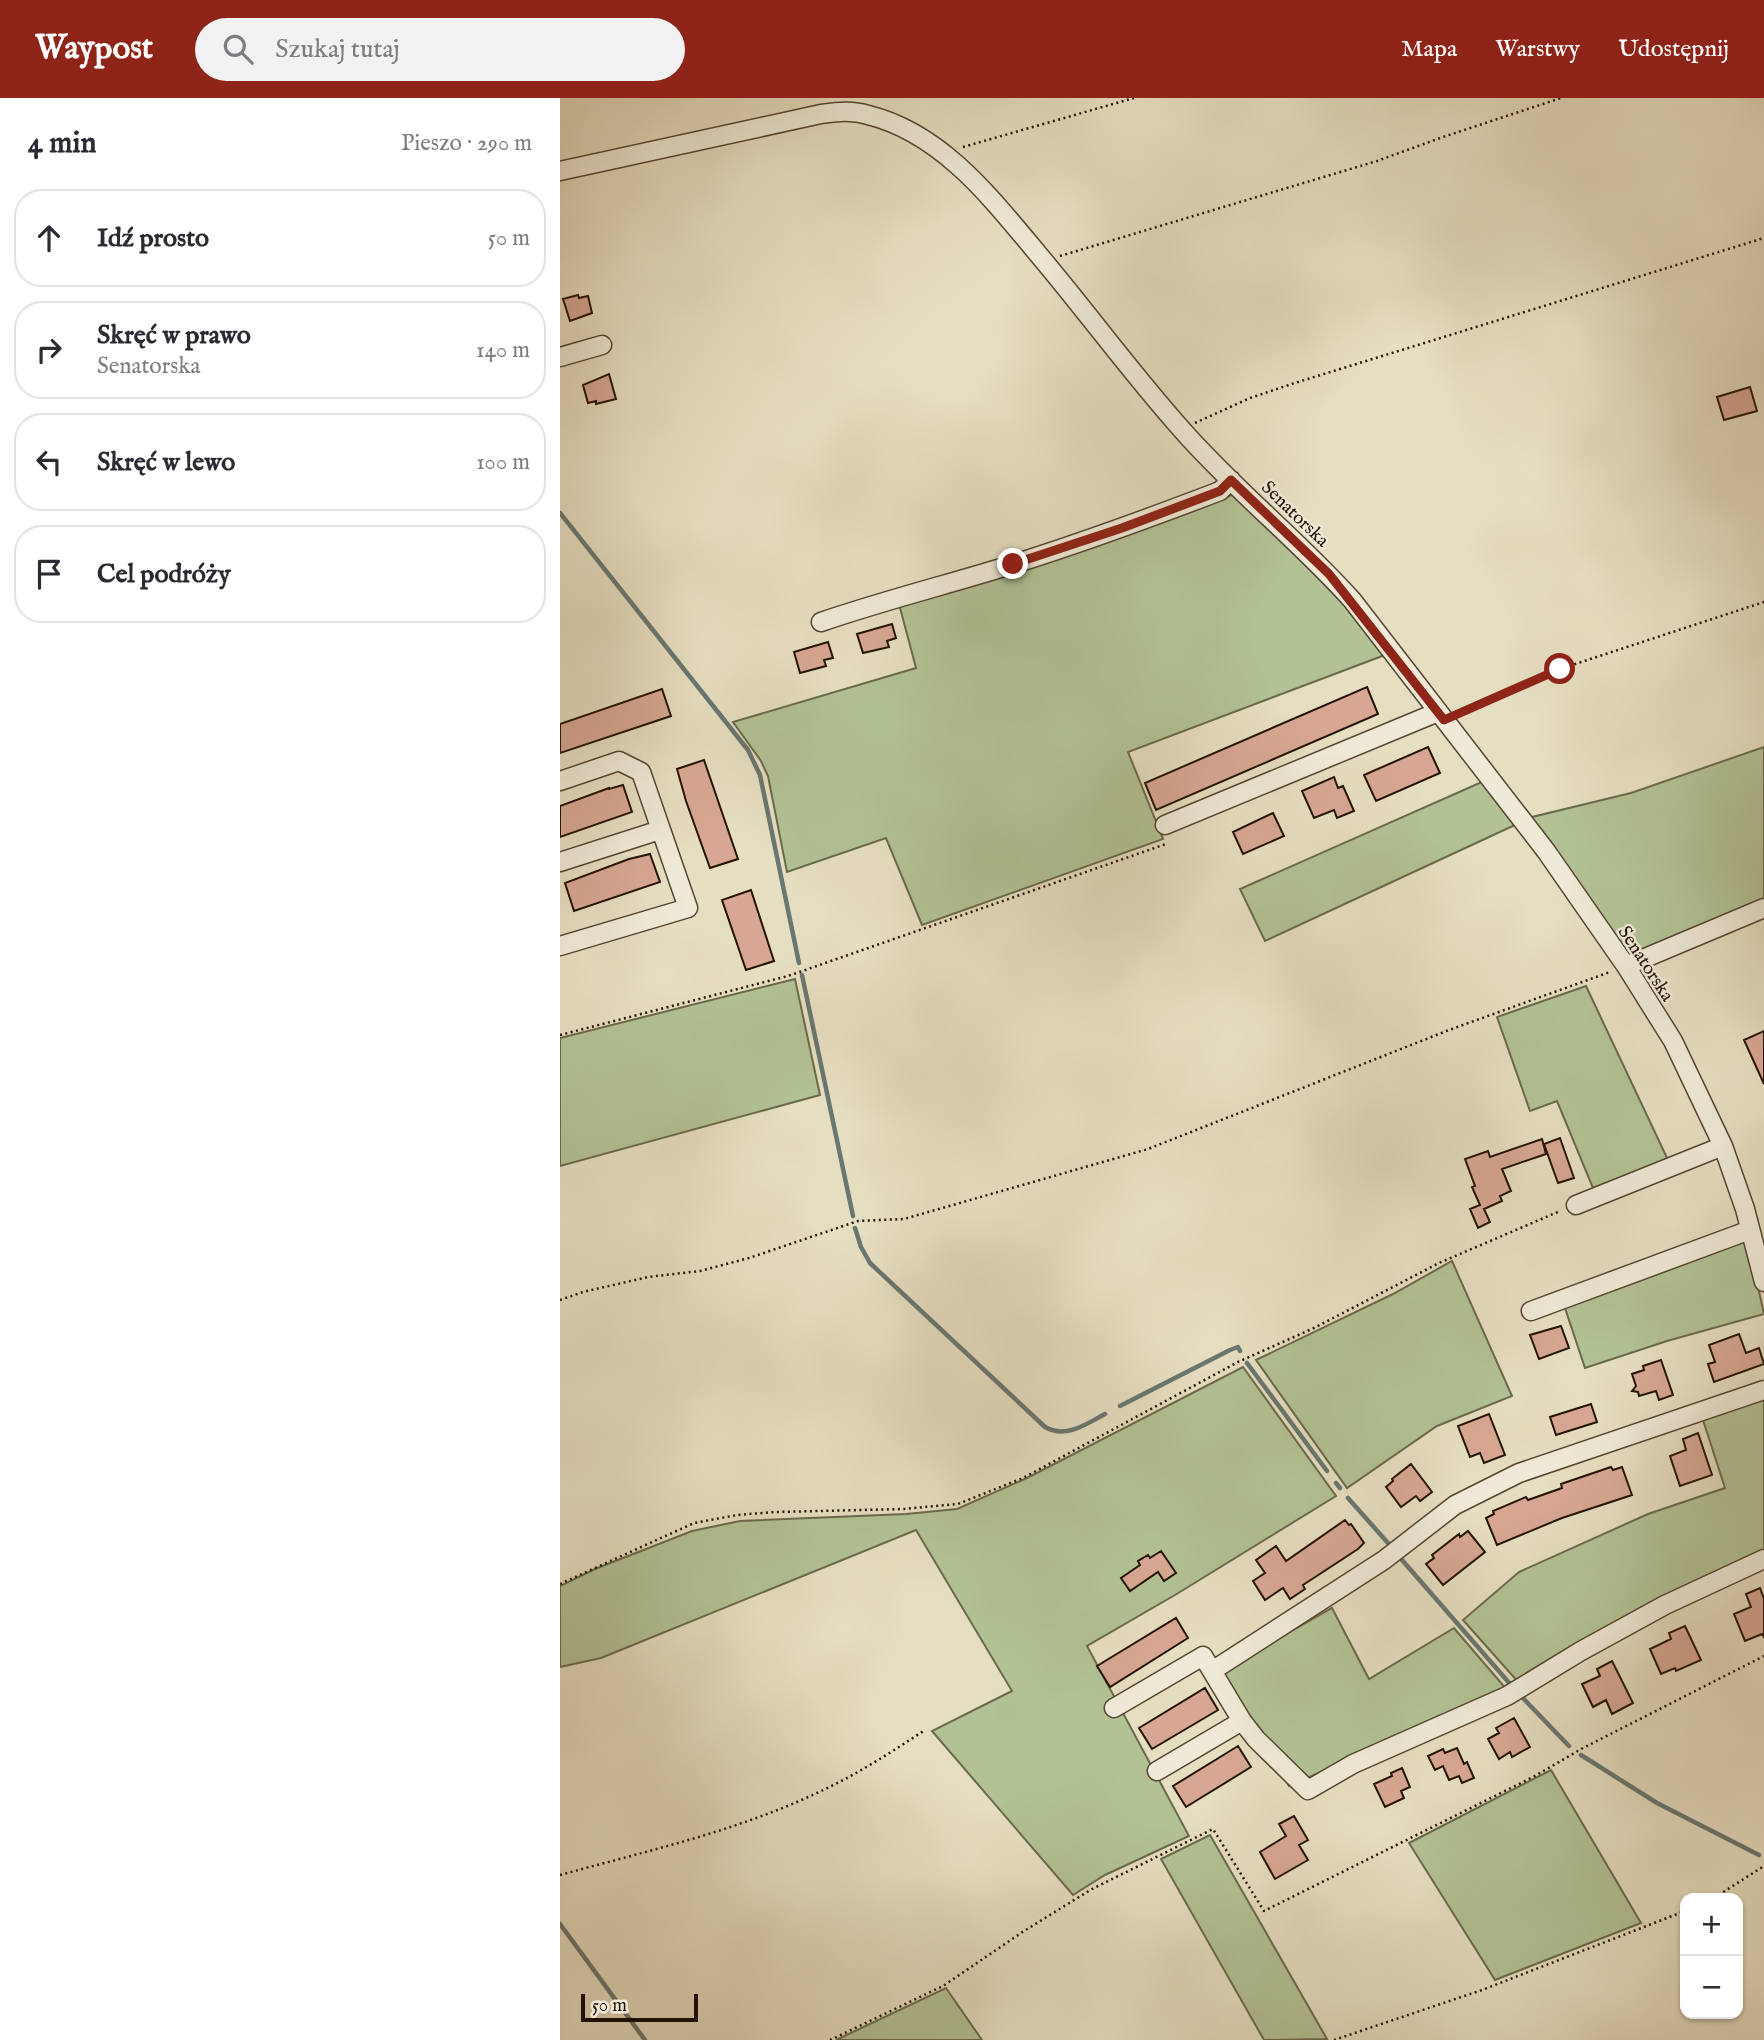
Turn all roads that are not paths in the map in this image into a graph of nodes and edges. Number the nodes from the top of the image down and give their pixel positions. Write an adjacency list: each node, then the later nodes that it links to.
1 (861, 98): 2 (street)
2 (847, 111): 3 (street, Senatorska); 6 (street, Senatorska)
3 (560, 171)
4 (602, 345): 5 (street)
5 (560, 358)
6 (1231, 480): 7 (street); 8 (street, Senatorska)
7 (821, 622)
8 (1441, 716): 10 (street); 15 (street, Senatorska)
9 (560, 781): 11 (street)
10 (1165, 825)
11 (660, 830): 12 (street); 14 (street)
12 (560, 862)
13 (1764, 908): 15 (street)
14 (560, 946)
15 (1626, 966): 16 (street, Senatorska)
16 (1723, 1146): 17 (street); 18 (street, Senatorska)
17 (1576, 1205)
18 (1750, 1230): 19 (street, Senatorska); 20 (street)
19 (1764, 1282)
20 (1531, 1311)
21 (1764, 1390): 23 (street)
22 (1764, 1559): 25 (street)
23 (1212, 1671): 24 (street); 25 (street)
24 (1114, 1708)
25 (1242, 1721): 26 (street)
26 (1157, 1771)

